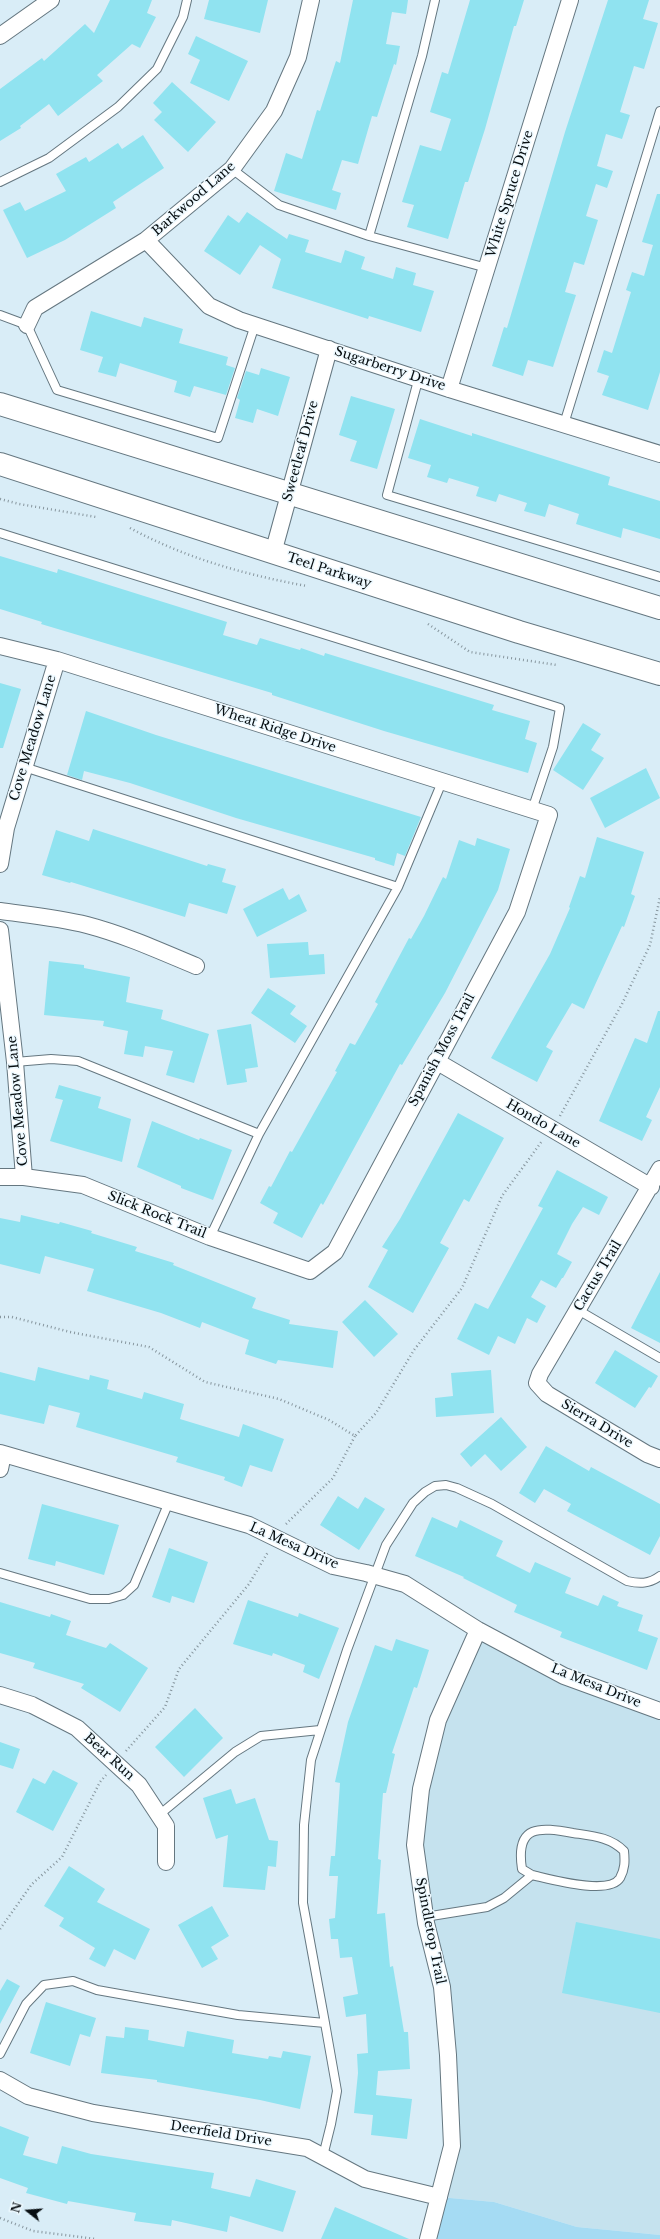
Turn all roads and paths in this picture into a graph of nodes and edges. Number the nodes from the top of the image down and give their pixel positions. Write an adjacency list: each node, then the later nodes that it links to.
1 (51, 0): 6 (street)
2 (187, 0): 9 (lane)
3 (311, 0): 8 (street, Barkwood Lane)
4 (435, 0): 10 (lane)
5 (570, 0): 12 (street, White Spruce Drive)
6 (0, 36)
7 (660, 111): 20 (lane)
8 (232, 169): 10 (lane); 11 (street, Barkwood Lane)
9 (0, 182)
10 (369, 236): 12 (lane)
11 (146, 240): 14 (street, Sugarberry Drive); 15 (street, Barkwood Lane)
12 (487, 268): 18 (street, White Spruce Drive)
13 (0, 315): 15 (lane)
14 (256, 325): 15 (lane); 16 (street, Sugarberry Drive)
15 (27, 326)
16 (329, 349): 17 (street, Sugarberry Drive); 23 (street, Sweetleaf Drive)
17 (419, 377): 18 (street, Sugarberry Drive); 29 (lane)
18 (449, 389): 20 (street, Sugarberry Drive)
19 (0, 404): 23 (main road)
20 (564, 424): 21 (street, Sugarberry Drive)
21 (660, 454)
22 (0, 464): 28 (main road, Teel Parkway)
23 (289, 493): 28 (street, Sweetleaf Drive); 31 (main road)
24 (0, 499): 25 (path)
25 (97, 517)
26 (125, 526): 30 (path)
27 (0, 533): 39 (lane)
28 (273, 553): 36 (main road, Teel Parkway)
29 (660, 577)
30 (312, 586)
31 (660, 608)
32 (425, 622): 35 (path)
33 (0, 646): 34 (street, Wheat Ridge Drive)
34 (57, 660): 37 (street, Cove Meadow Lane); 38 (street, Wheat Ridge Drive)
35 (564, 666)
36 (660, 674)
37 (24, 767): 41 (street, Cove Meadow Lane); 42 (lane)
38 (442, 782): 39 (street, Wheat Ridge Drive); 42 (lane)
39 (532, 810): 40 (street, Wheat Ridge Drive)
40 (549, 815): 47 (street, Spanish Moss Trail)
41 (0, 864)
42 (398, 887): 50 (lane)
43 (660, 898): 49 (path)
44 (0, 911): 46 (street)
45 (0, 930): 48 (street, Cove Meadow Lane)
46 (196, 966)
47 (436, 1061): 49 (street, Hondo Lane); 56 (street, Spanish Moss Trail)
48 (15, 1062): 50 (lane); 53 (street, Cove Meadow Lane)
49 (551, 1129): 54 (street, Hondo Lane); 61 (path)
50 (259, 1134): 55 (lane)
51 (660, 1169): 54 (street, Cactus Trail)
52 (0, 1177): 53 (street, Slick Rock Trail)
53 (24, 1177): 55 (street, Slick Rock Trail)
54 (650, 1187): 57 (street, Cactus Trail)
55 (210, 1237): 56 (street, Slick Rock Trail)
56 (310, 1271)
57 (578, 1310): 59 (lane); 60 (street, Cactus Trail)
58 (0, 1317): 61 (path)
59 (660, 1358)
60 (537, 1383): 63 (street, Sierra Drive)
61 (355, 1436): 65 (path)
62 (1, 1459): 64 (street, La Mesa Drive)
63 (660, 1459)
64 (169, 1502): 65 (street, La Mesa Drive); 66 (lane)
65 (276, 1538): 67 (street, La Mesa Drive); 73 (path)
66 (0, 1573)
67 (374, 1575): 68 (lane); 69 (street, La Mesa Drive); 72 (lane)
68 (660, 1576)
69 (478, 1630): 71 (street, La Mesa Drive); 77 (street, Spindletop Trail)
70 (0, 1695): 73 (street, Bear Run)
71 (660, 1711)
72 (320, 1730): 74 (lane); 79 (lane)
73 (116, 1762): 74 (street, Bear Run); 78 (path)
74 (159, 1815): 75 (street, Bear Run)
75 (166, 1862)
76 (532, 1875): 76 (lane); 77 (lane)
77 (426, 1917): 83 (street, Spindletop Trail)
78 (0, 1928)
79 (325, 2023): 80 (lane); 82 (lane)
80 (0, 2054)
81 (0, 2080): 82 (street, Deerfield Drive)
82 (322, 2156): 83 (street, Deerfield Drive)
83 (439, 2197): 86 (street, Spindletop Trail)
84 (0, 2218): 85 (path)
85 (96, 2239)
86 (428, 2239)

